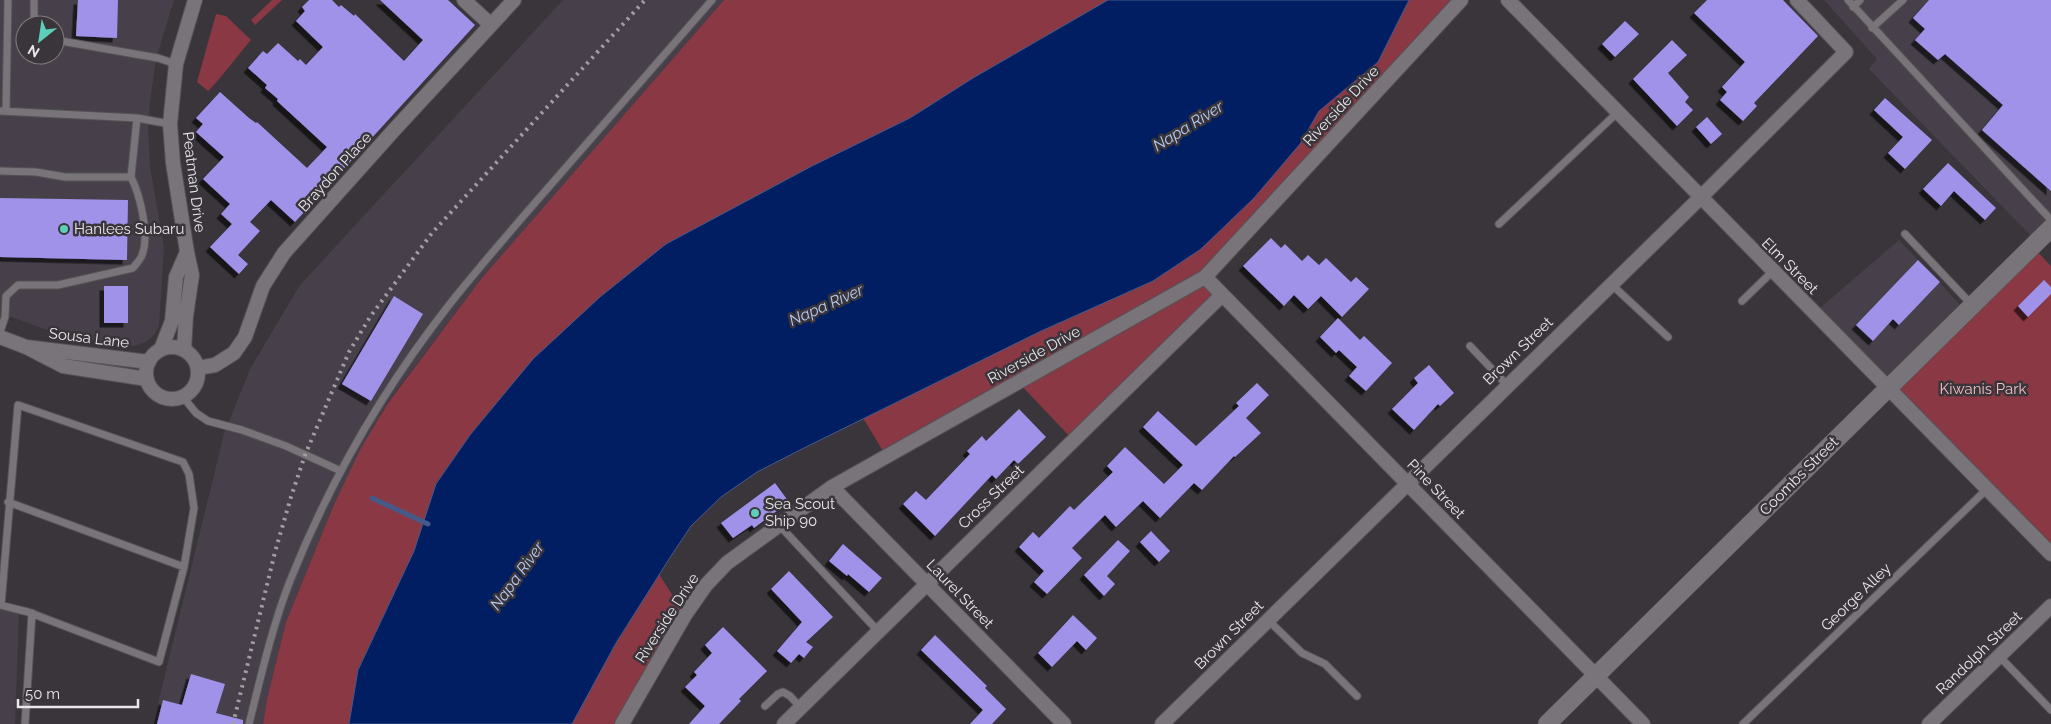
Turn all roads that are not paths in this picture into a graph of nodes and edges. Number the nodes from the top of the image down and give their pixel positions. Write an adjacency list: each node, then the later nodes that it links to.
1 (8, 0): 19 (lane)
2 (34, 0): 14 (lane)
3 (194, 0): 18 (street, Peatman Drive)
4 (464, 0): 15 (street)
5 (514, 0): 15 (street, Braydon Place)
6 (712, 0): 50 (lane)
7 (1460, 0): 32 (street, Riverside Drive)
8 (1508, 0): 20 (street, Elm Street)
9 (1797, 0): 25 (street, Brown Street)
10 (1848, 0): 13 (lane)
11 (1860, 0): 13 (lane)
12 (1902, 0): 16 (lane)
13 (1854, 6): 16 (lane)
14 (34, 15)
15 (491, 25): 45 (street, Braydon Place)
16 (1872, 28): 26 (lane)
17 (65, 42): 18 (lane)
18 (176, 64): 22 (street, Peatman Drive)
19 (3, 111): 21 (lane)
20 (1617, 113): 25 (street, Elm Street); 27 (lane)
21 (137, 118): 22 (lane); 24 (lane)
22 (170, 124): 30 (street, Peatman Drive)
23 (0, 171): 24 (lane)
24 (131, 177): 37 (lane)
25 (1700, 198): 31 (street, Elm Street); 33 (street, Brown Street)
26 (2051, 220)
27 (1499, 224)
28 (2051, 228): 36 (street, Coombs Street)
29 (1906, 234): 36 (lane)
30 (187, 252): 42 (street, Peatman Drive); 43 (street, Peatman Drive)
31 (1772, 271): 35 (lane); 48 (street, Elm Street)
32 (1205, 277): 34 (street, Pine Street); 52 (street, Riverside Drive)
33 (1611, 284): 39 (lane); 47 (street, Brown Street)
34 (1222, 295): 51 (street, Pine Street); 58 (street, Cross Street)
35 (1742, 302)
36 (1972, 305): 48 (street, Coombs Street)
37 (0, 332)
38 (0, 337): 41 (street, Sousa Lane)
39 (1668, 337)
40 (1470, 346): 47 (lane)
41 (26, 347): 44 (street, Sousa Lane); 46 (street, Sousa Lane)
42 (161, 349): 43 (street); 44 (street)
43 (184, 350): 45 (street)
44 (149, 362): 46 (street)
45 (198, 368): 49 (street)
46 (147, 379): 49 (street)
47 (1507, 385): 51 (street, Brown Street)
48 (1888, 388): 53 (street, Elm Street); 65 (street, Coombs Street)
49 (183, 397): 50 (lane)
50 (341, 471): 71 (lane)
51 (1407, 483): 62 (street, Brown Street); 65 (street, Pine Street)
52 (832, 487): 55 (street, Riverside Drive); 58 (street, Laurel Street)
53 (1987, 489): 56 (street, Elm Street); 78 (lane, George Alley)
54 (8, 502): 57 (lane); 57 (lane); 59 (lane)
55 (779, 525): 63 (lane); 72 (street, Riverside Drive)
56 (2051, 554)
57 (184, 567): 61 (lane)
58 (926, 584): 63 (street, Cross Street); 74 (street, Laurel Street)
59 (0, 605): 61 (lane)
60 (2051, 606): 64 (street, Randolph Street)
61 (32, 613): 70 (lane)
62 (1268, 620): 66 (lane); 75 (street, Brown Street)
63 (878, 631): 68 (street, Cross Street)
64 (1999, 656): 69 (lane); 79 (street, Randolph Street)
65 (1596, 676): 76 (street, Coombs Street); 77 (street, Pine Street)
66 (1357, 696)
67 (765, 706): 68 (lane)
68 (801, 708): 73 (street, Cross Street)
69 (2051, 710)
70 (25, 724)
71 (249, 724)
72 (622, 724)
73 (784, 724)
74 (1064, 724)
75 (1162, 724)
76 (1547, 724)
77 (1643, 724)
78 (1743, 724)
79 (1929, 724)

